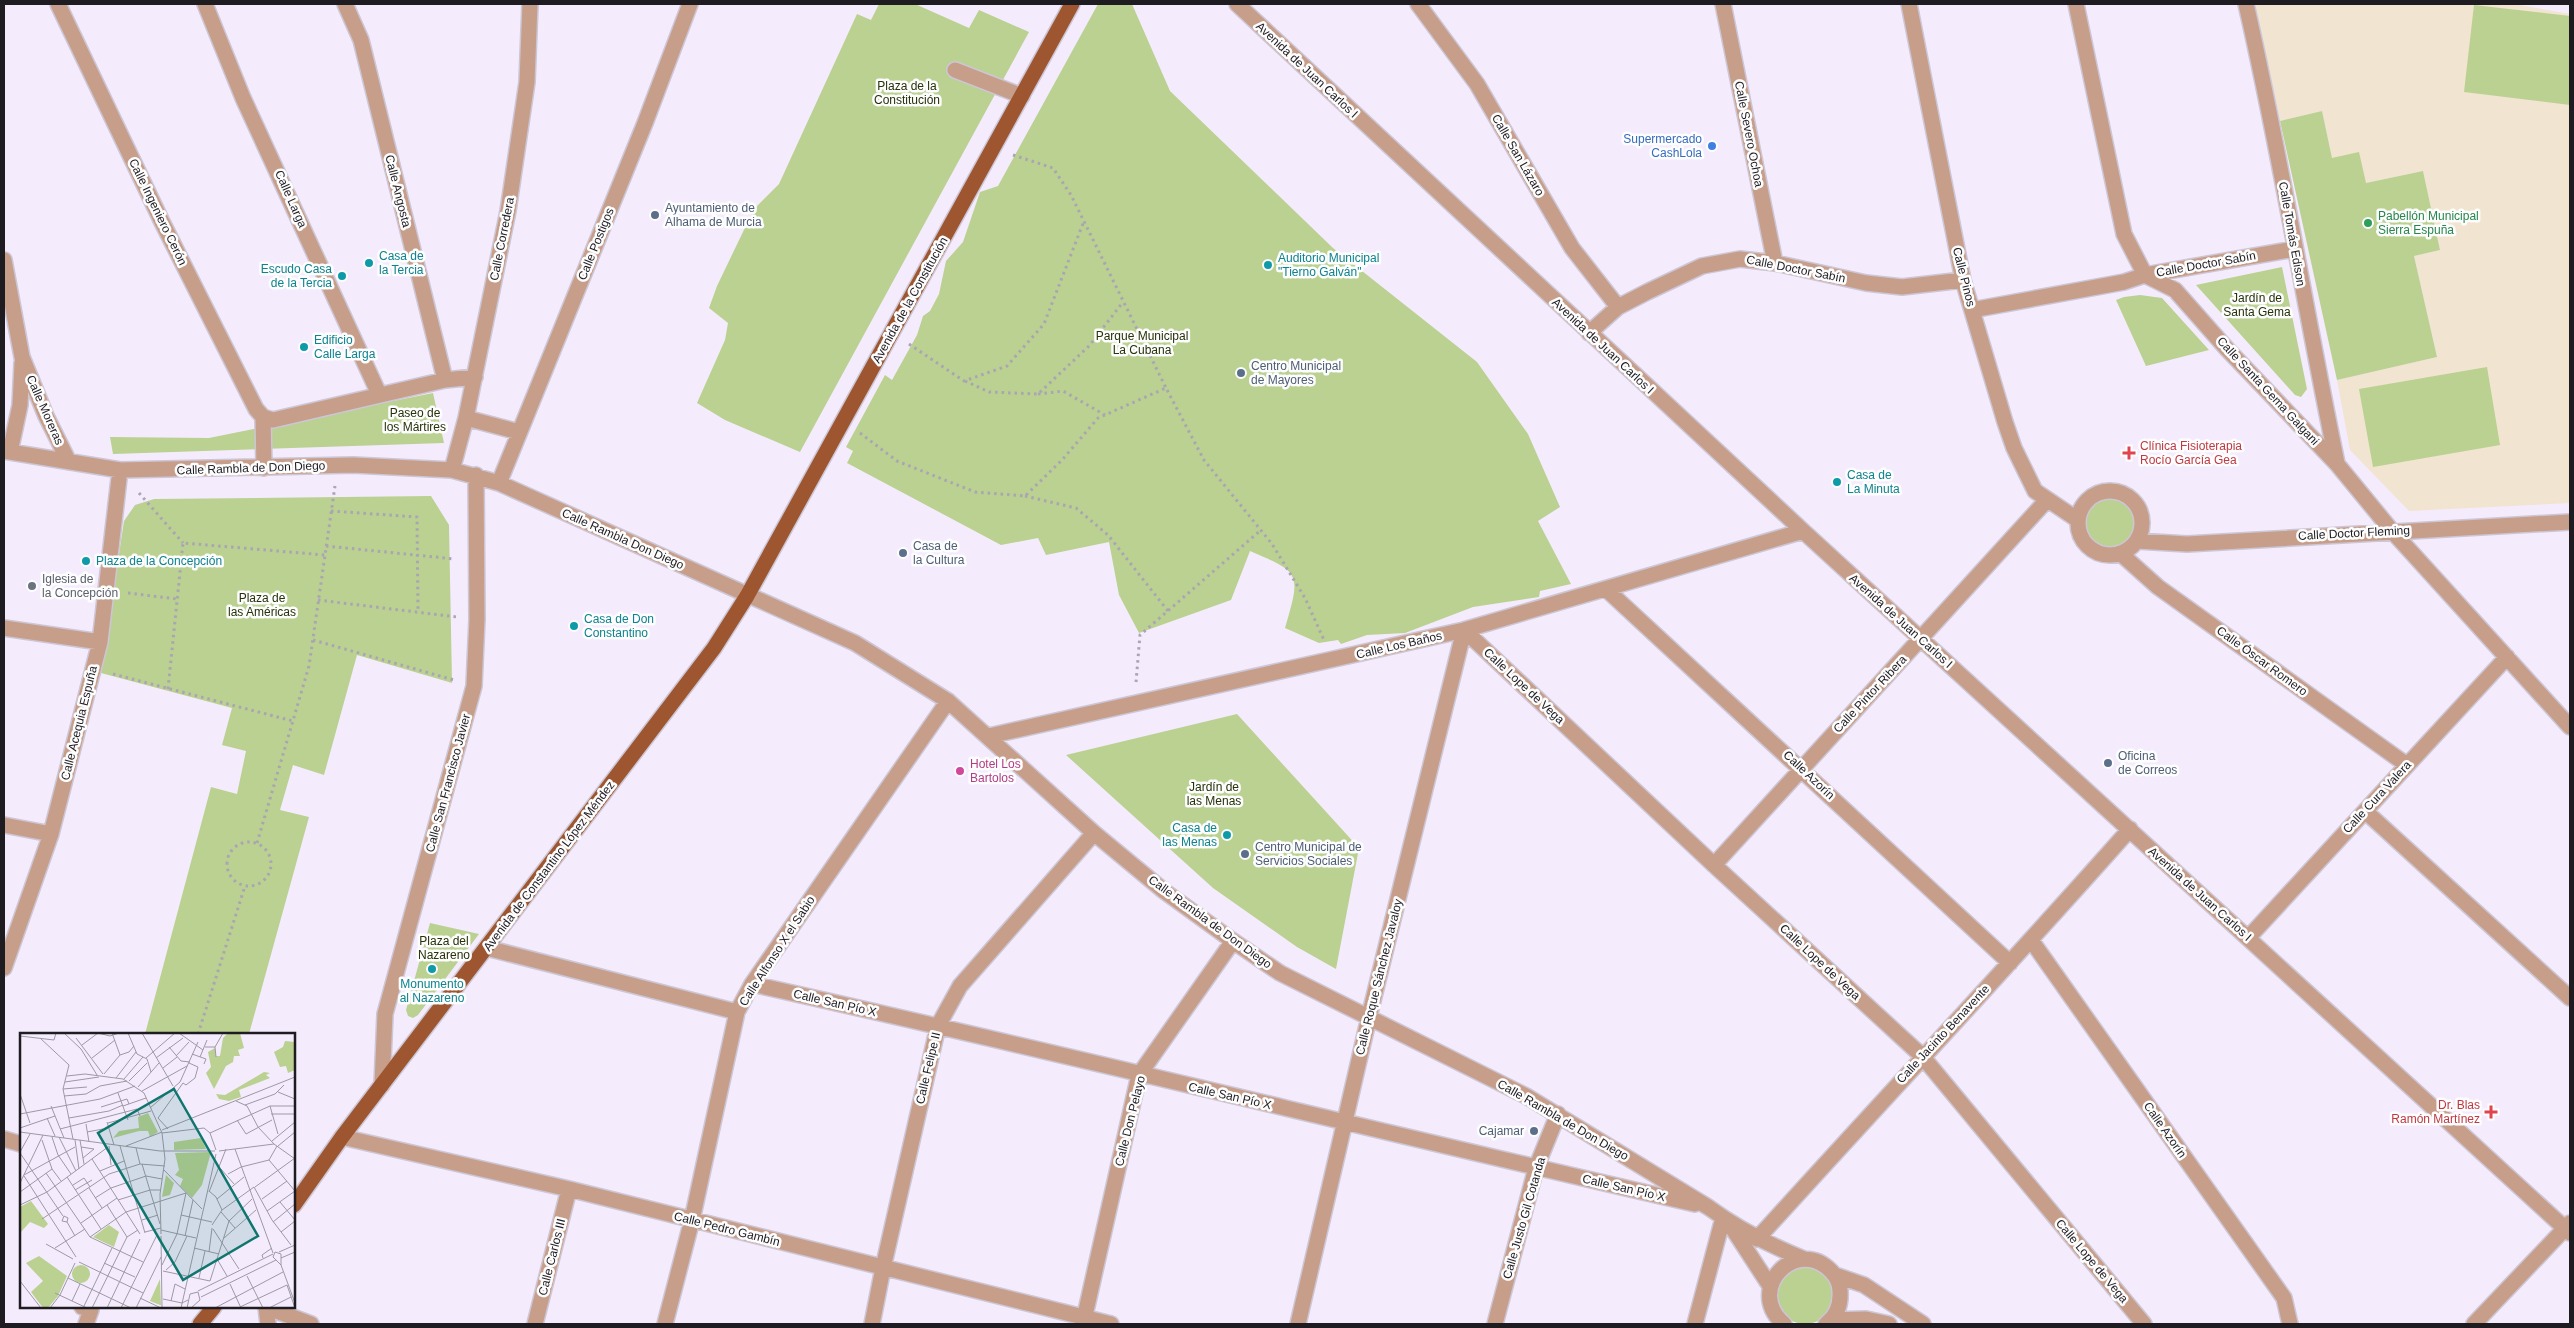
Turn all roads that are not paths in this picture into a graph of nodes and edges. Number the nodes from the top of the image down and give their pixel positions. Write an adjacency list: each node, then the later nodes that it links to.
1 (58, 4): 27 (street, Calle Ingeniero Cerón)
2 (205, 4): 26 (street, Calle Larga)
3 (345, 4): 25 (street, Calle Angosta)
4 (530, 4): 24 (street, Calle Corredera)
5 (690, 4): 29 (street, Calle Postigos)
6 (1072, 4): 14 (main road, Avenida de la Constitución)
7 (1237, 4): 22 (street, Avenida de Juan Carlos I)
8 (1418, 4): 20 (street, Calle San Lázaro)
9 (1723, 4): 17 (street, Calle Severo Ochoa)
10 (1909, 4): 19 (street, Calle Pinos)
11 (2076, 4): 18 (street)
12 (2246, 4): 15 (street, Calle Tomás Edison)
13 (955, 70): 14 (street)
14 (1022, 96): 46 (main road, Avenida de la Constitución)
15 (2294, 249): 18 (street, Calle Doctor Sabín); 32 (street, Calle Tomás Edison)
16 (4, 260): 23 (street, Calle Moreras)
17 (1775, 263): 19 (street, Calle Doctor Sabín); 20 (street, Calle Doctor Sabín)
18 (2145, 275): 21 (street, Calle Doctor Sabín); 32 (street, Calle Santa Gema Galgani)
19 (1963, 280): 21 (street, Calle Pinos)
20 (1618, 307): 22 (street, Calle Doctor Sabín)
21 (1972, 310): 38 (street, Calle Pinos)
22 (1589, 333): 41 (street, Avenida de Juan Carlos I)
23 (22, 357): 30 (street, Calle Moreras); 31 (street, Calle Moreras)
24 (475, 377): 25 (street); 28 (street, Calle Corredera)
25 (445, 380): 26 (street)
26 (379, 394): 27 (street)
27 (263, 417): 33 (street)
28 (466, 418): 29 (street); 35 (street, Calle Corredera)
29 (519, 432): 37 (street, Calle Postigos)
30 (7, 451): 31 (street, Calle Rambla de Don Diego)
31 (69, 462): 34 (street, Calle Rambla de Don Diego)
32 (2337, 464): 42 (street, Calle Santa Gema Galgani)
33 (264, 468): 34 (street, Calle Rambla de Don Diego); 35 (street, Calle Rambla de Don Diego)
34 (120, 470): 50 (street, Calle Acequia Espuña)
35 (452, 470): 36 (street, Calle Rambla de Don Diego)
36 (476, 475): 37 (street, Calle Rambla de Don Diego); 76 (street, Calle San Francisco Javier)
37 (498, 483): 46 (street, Calle Rambla Don Diego)
38 (2046, 501): 39 (street, Calle Pinos); 49 (street, Calle Pintor Ribera)
39 (2078, 520): 43 (street); 44 (street)
40 (2570, 522): 42 (street, Calle Doctor Fleming)
41 (1802, 531): 45 (street, Calle Los Baños); 49 (street, Avenida de Juan Carlos I)
42 (2392, 531): 43 (street, Calle Doctor Fleming); 51 (street, Calle Santa Gema Galgani)
43 (2137, 541): 44 (street)
44 (2120, 553): 55 (street, Calle Óscar Romero)
45 (1607, 590): 48 (street, Calle Los Baños); 56 (street, Calle Azorín)
46 (747, 596): 52 (street, Calle Rambla de Don Diego); 66 (main road, Avenida de Constantino López Méndez)
47 (4, 628): 50 (street)
48 (1464, 630): 54 (street, Calle Los Baños); 62 (street, Calle Lope de Vega); 72 (street, Calle Roque Sánchez Javaloy)
49 (1921, 639): 56 (street, Calle Pintor Ribera); 59 (street, Avenida de Juan Carlos I)
50 (100, 642): 61 (street, Calle Acequia Espuña)
51 (2507, 657): 53 (street, Calle Santa Gema Galgani); 55 (street, Calle Cura Valera)
52 (948, 701): 54 (street, Calle Rambla de Don Diego); 69 (street, Calle Alfonso X el Sabio)
53 (2567, 720)
54 (989, 736): 60 (street, Calle Rambla de Don Diego)
55 (2407, 765): 57 (street, Calle Cura Valera)
56 (1801, 767): 62 (street, Calle Pintor Ribera); 67 (street, Calle Azorín)
57 (2365, 811): 63 (street, Calle Cura Valera); 70 (street)
58 (4, 825): 61 (street)
59 (2130, 830): 63 (street, Avenida de Juan Carlos I); 64 (street, Calle Jacinto Benavente)
60 (1094, 833): 65 (street, Calle Rambla de Don Diego); 73 (street, Calle Felipe II)
61 (51, 834): 68 (street, Calle Acequia Espuña)
62 (1714, 865): 74 (street, Calle Lope de Vega)
63 (2248, 938): 88 (street, Avenida de Juan Carlos I)
64 (2032, 940): 67 (street, Calle Jacinto Benavente); 115 (street, Calle Azorín)
65 (1232, 942): 72 (street, Calle Rambla de Don Diego); 75 (street, Calle Don Pelayo)
66 (487, 948): 71 (street); 76 (main road, Avenida de Constantino López Méndez)
67 (2010, 963): 74 (street, Calle Jacinto Benavente)
68 (4, 968)
69 (752, 984): 71 (street, Calle Alfonso X el Sabio); 73 (street, Calle San Pío X)
70 (2570, 998)
71 (737, 1012): 86 (street, Calle Alfonso X el Sabio)
72 (1368, 1017): 77 (street, Calle Rambla de Don Diego); 78 (street, Calle Roque Sánchez Javaloy)
73 (938, 1026): 75 (street, Calle San Pío X); 91 (street, Calle Felipe II)
74 (1922, 1056): 89 (street, Calle Jacinto Benavente); 114 (street, Calle Lope de Vega)
75 (1139, 1075): 78 (street, Calle San Pío X); 98 (street, Calle Don Pelayo)
76 (382, 1085): 79 (main road, Avenida de Constantino López Méndez)
77 (1558, 1114): 82 (street, Calle Justo Gil Cotanda); 85 (street, Calle Rambla de Don Diego)
78 (1344, 1123): 82 (street, Calle San Pío X); 108 (street, Calle Roque Sánchez Javaloy)
79 (342, 1137): 83 (street, Calle Pedro Gambín); 84 (main road, Avenida de Constantino López Méndez)
80 (4, 1139): 81 (street)
81 (20, 1144)
82 (1536, 1168): 85 (street, Calle San Pío X); 109 (street, Calle Justo Gil Cotanda)
83 (569, 1189): 86 (street, Calle Pedro Gambín); 104 (street, Calle Carlos III)
84 (295, 1204)
85 (1708, 1206): 87 (street, Calle Rambla de Don Diego)
86 (692, 1220): 91 (street, Calle Pedro Gambín); 105 (street, Calle Alfonso X el Sabio)
87 (1726, 1220): 89 (street); 93 (street); 110 (street)
88 (2569, 1228): 116 (street)
89 (1757, 1239): 90 (street)
90 (1804, 1259): 92 (street); 93 (street)
91 (882, 1268): 98 (street, Calle Pedro Gambín); 106 (street, Calle Felipe II)
92 (1835, 1275): 99 (street); 113 (street)
93 (1770, 1286): 111 (street)
94 (85, 1308): 100 (street)
95 (213, 1308): 101 (main road)
96 (266, 1308): 102 (street)
97 (269, 1308): 103 (street)
98 (1084, 1321): 107 (street, Calle Pedro Gambín)
99 (1829, 1322): 112 (street)
100 (86, 1324)
101 (200, 1324)
102 (268, 1324)
103 (311, 1324)
104 (535, 1324)
105 (665, 1324)
106 (872, 1324)
107 (1111, 1324)
108 (1298, 1324)
109 (1495, 1324)
110 (1695, 1324)
111 (1784, 1324)
112 (1889, 1324)
113 (1923, 1324)
114 (2144, 1324)
115 (2290, 1324)
116 (2474, 1324)

